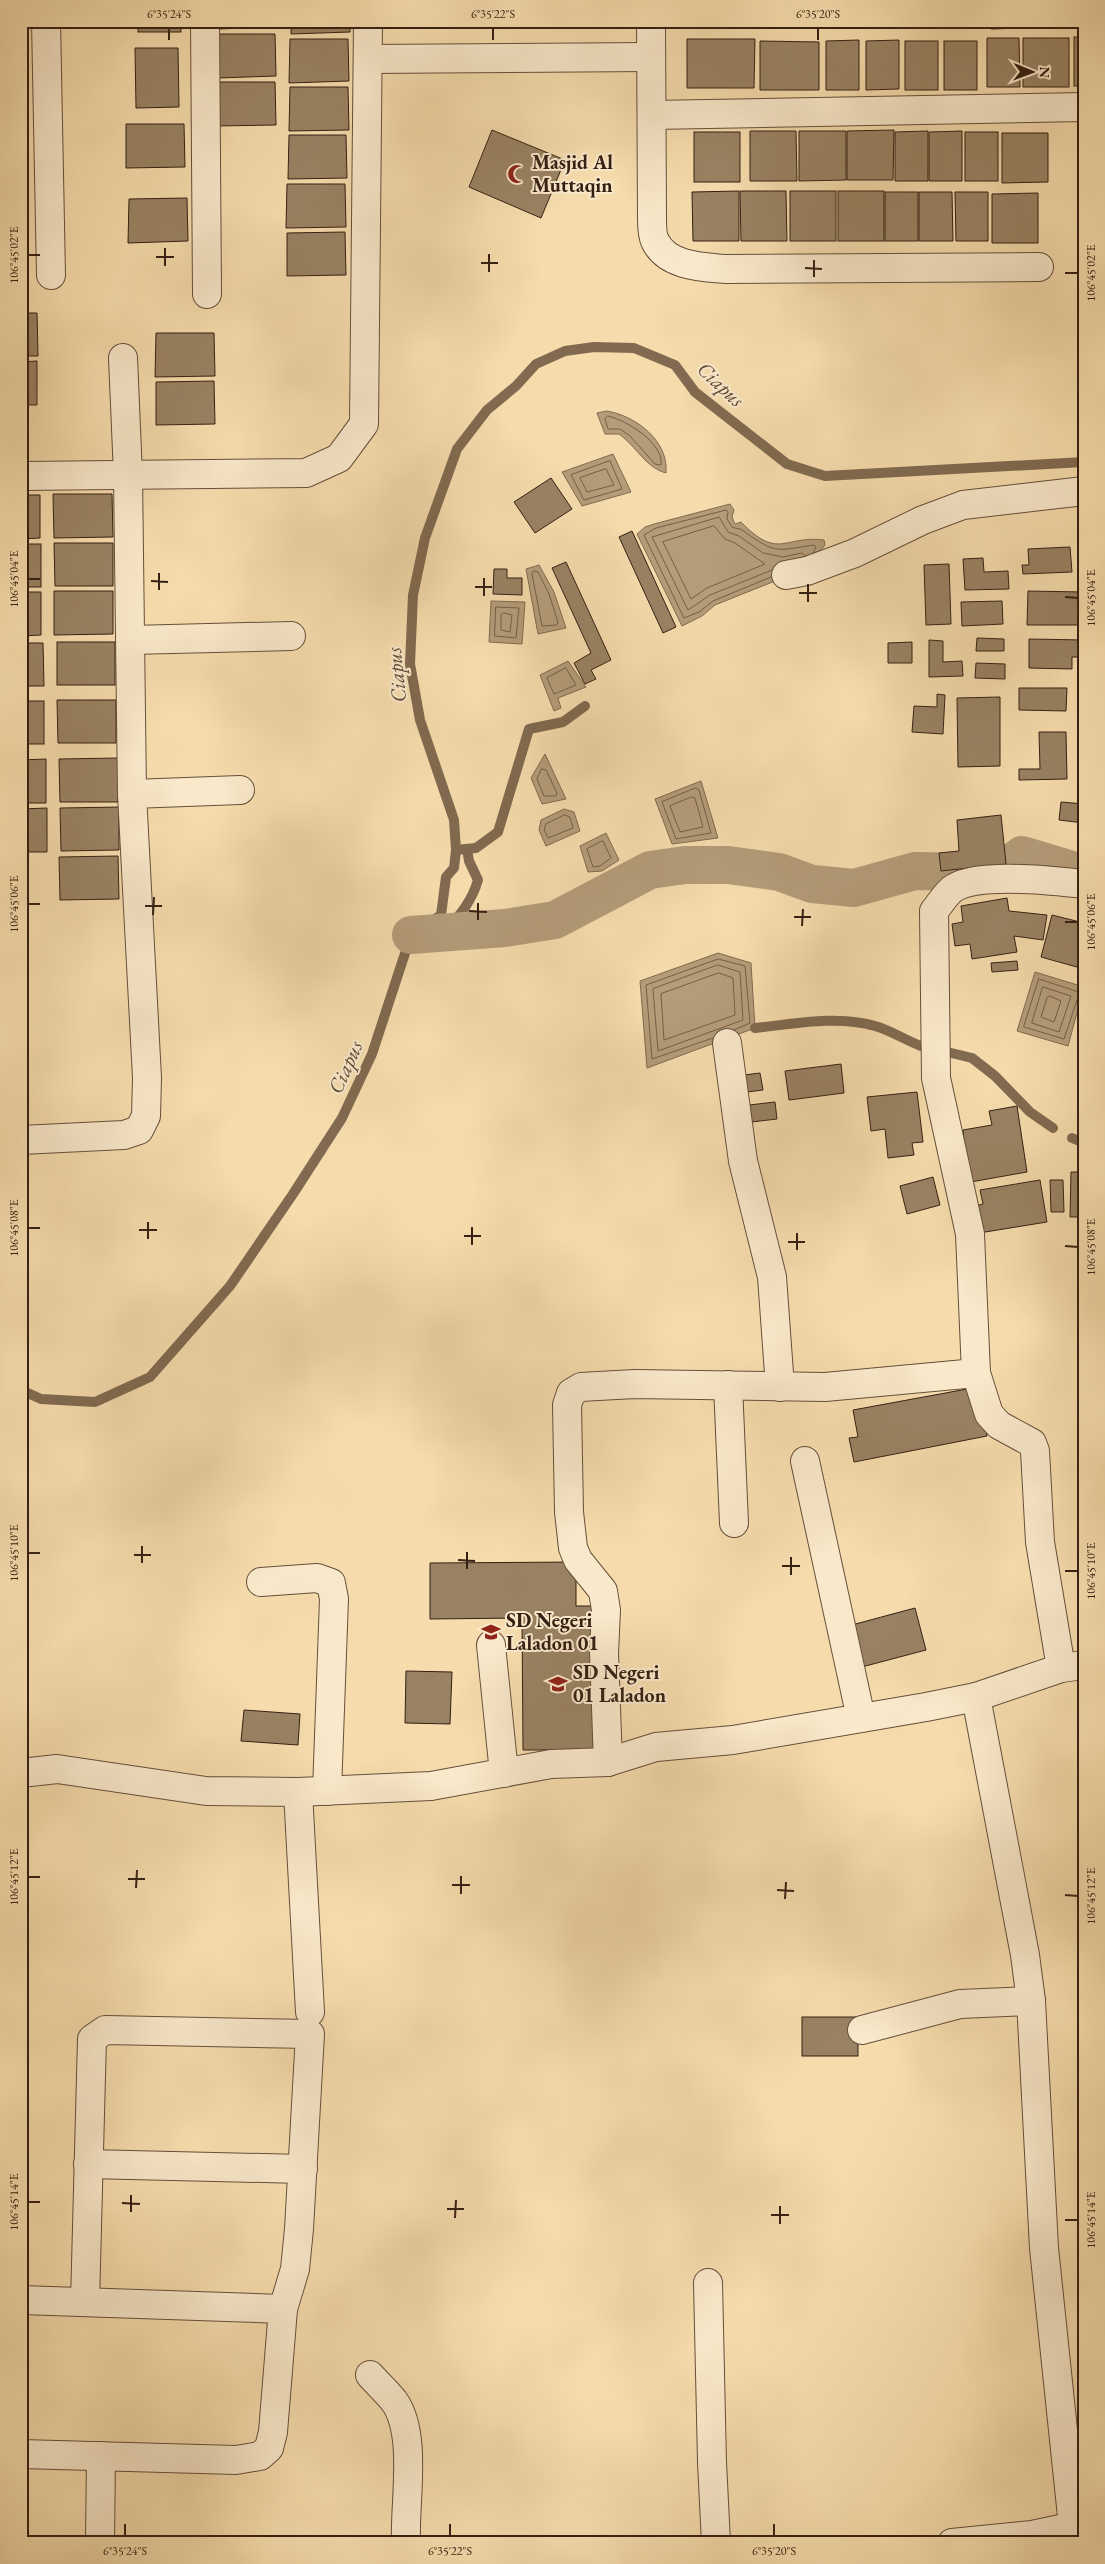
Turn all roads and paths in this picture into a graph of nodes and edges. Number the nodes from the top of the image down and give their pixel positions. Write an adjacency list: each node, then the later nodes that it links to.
1 (46, 21): 10 (street)
2 (205, 21): 11 (street)
3 (368, 21): 6 (street)
4 (651, 21): 5 (street)
5 (652, 57): 6 (street); 8 (street)
6 (368, 59): 13 (street)
7 (1084, 107): 8 (street)
8 (652, 115): 9 (street)
9 (1039, 267)
10 (51, 275)
11 (207, 294)
12 (123, 358): 13 (street)
13 (128, 475): 14 (street); 18 (street)
14 (21, 476)
15 (1084, 491): 16 (street)
16 (786, 575)
17 (292, 636): 18 (street)
18 (131, 640): 20 (street)
19 (240, 790): 20 (street)
20 (132, 794): 23 (street)
21 (1084, 884): 24 (street)
22 (727, 1043): 26 (street)
23 (21, 1140)
24 (976, 1373): 26 (street); 31 (street)
25 (728, 1385): 26 (street); 28 (street); 34 (street)
26 (780, 1387)
27 (805, 1461): 33 (street)
28 (734, 1523)
29 (261, 1582): 37 (street)
30 (491, 1644): 36 (street)
31 (1073, 1666): 32 (street)
32 (976, 1697): 33 (street); 39 (street)
33 (861, 1718): 34 (street)
34 (608, 1762): 36 (street)
35 (21, 1773): 38 (street)
36 (504, 1773): 37 (street)
37 (327, 1791): 38 (street)
38 (298, 1792): 40 (street)
39 (1031, 2001): 41 (street); 51 (street)
40 (310, 2012)
41 (862, 2030)
42 (88, 2164): 43 (street); 43 (street); 46 (street)
43 (303, 2169): 47 (street)
44 (708, 2283): 54 (street)
45 (21, 2300): 46 (street)
46 (85, 2302): 47 (street)
47 (283, 2309): 50 (street)
48 (370, 2376): 53 (street)
49 (21, 2454): 50 (street)
50 (101, 2456): 52 (street)
51 (1078, 2525): 55 (street)
52 (100, 2543)
53 (406, 2543)
54 (716, 2543)
55 (952, 2543)

